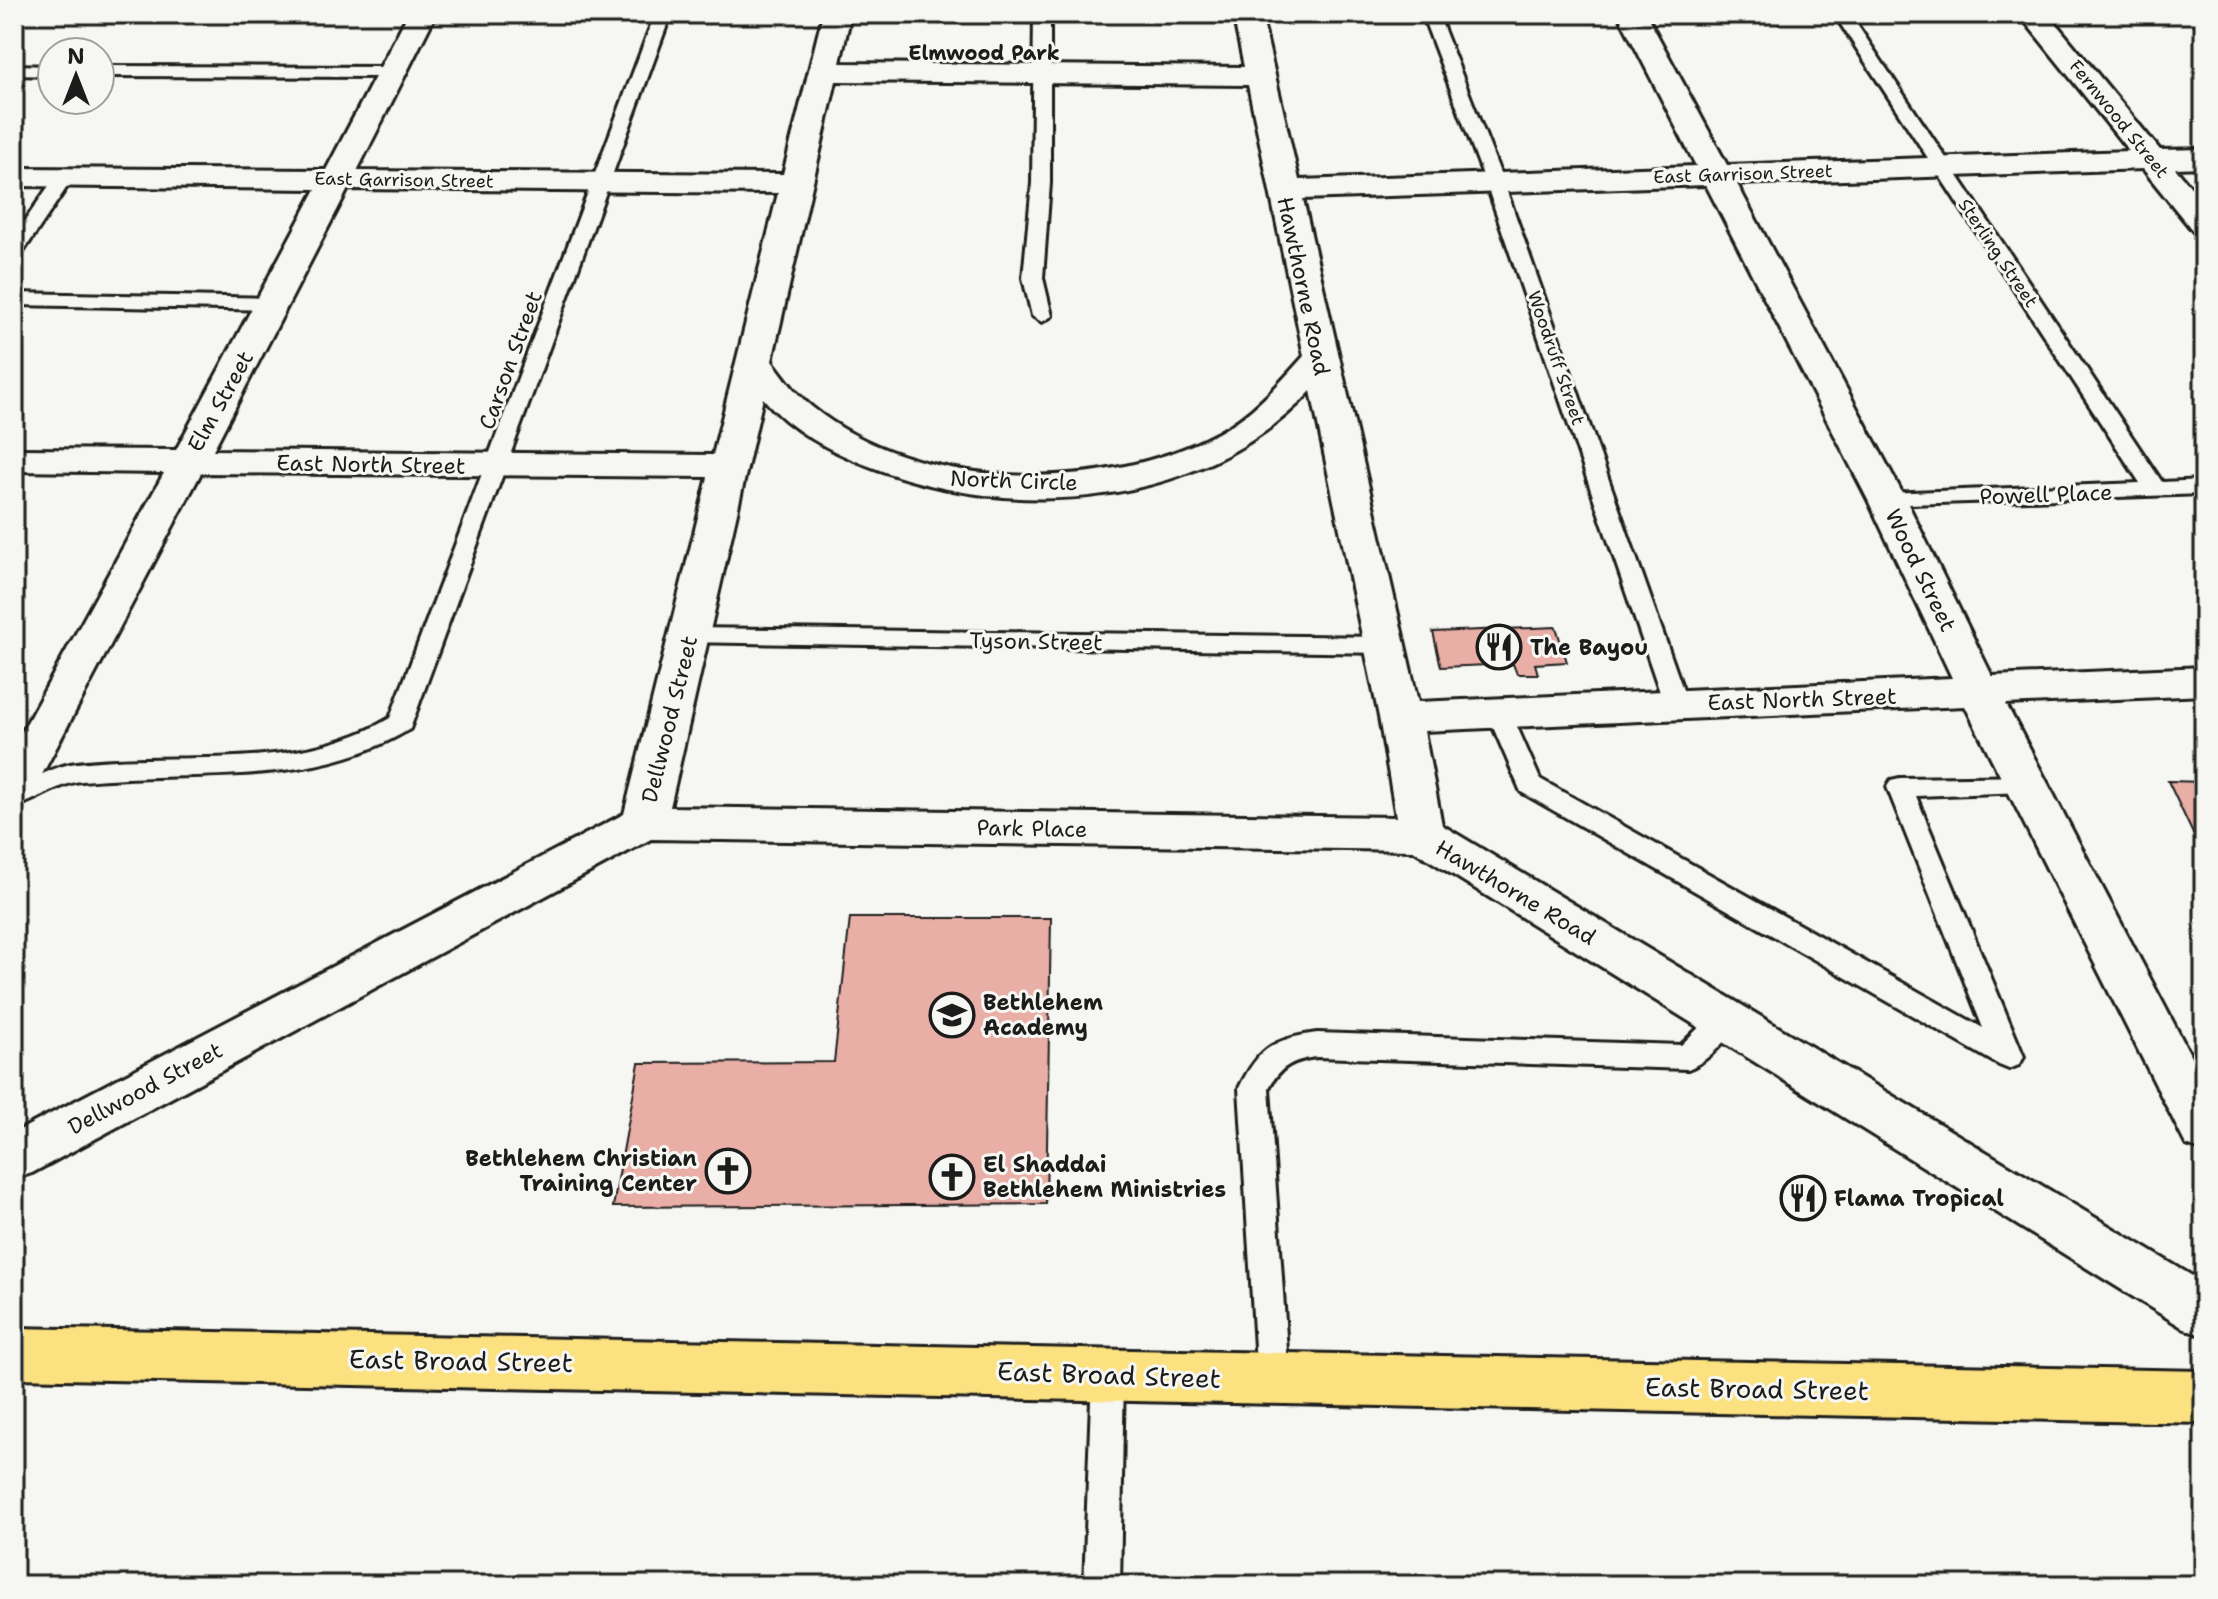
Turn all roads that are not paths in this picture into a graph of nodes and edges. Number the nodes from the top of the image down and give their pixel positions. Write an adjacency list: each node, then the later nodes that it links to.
1 (422, 14): 13 (street, Elm Street)
2 (663, 14): 24 (lane, Carson Street)
3 (837, 14): 14 (street, Dellwood Street)
4 (1042, 14): 15 (lane)
5 (1247, 14): 16 (street, Hawthorne Road)
6 (1430, 14): 25 (lane, Woodruff Street)
7 (1632, 14): 20 (street, Wood Street)
8 (1842, 14): 19 (lane, Sterling Street)
9 (2033, 14): 18 (street, Fernwood Street)
10 (14, 70): 11 (lane)
11 (36, 71)
12 (116, 71): 13 (lane)
13 (392, 72): 23 (street, Elm Street)
14 (824, 72): 15 (street); 26 (street, Dellwood Street)
15 (1041, 74): 16 (street); 32 (lane)
16 (1258, 76): 27 (street, Hawthorne Road)
17 (2204, 158): 18 (street, East Garrison Street)
18 (2152, 159): 19 (street, East Garrison Street); 28 (street, Fernwood Street)
19 (1940, 167): 20 (street, East Garrison Street); 40 (lane, Sterling Street)
20 (1716, 175): 25 (street, East Garrison Street); 41 (street, Wood Street)
21 (14, 177): 22 (street, East Garrison Street)
22 (64, 178): 23 (street, East Garrison Street); 29 (lane)
23 (335, 180): 24 (street, East Garrison Street); 31 (street, Elm Street)
24 (601, 182): 26 (street, East Garrison Street); 37 (lane, Carson Street)
25 (1495, 183): 27 (street, East Garrison Street); 46 (lane, Woodruff Street)
26 (795, 184): 34 (street, Dellwood Street)
27 (1283, 190): 33 (street, Hawthorne Road)
28 (2204, 224)
29 (14, 251)
30 (14, 299): 31 (lane)
31 (273, 304): 36 (street, Elm Street)
32 (1042, 316)
33 (1320, 360): 34 (street, North Circle); 43 (street, Hawthorne Road)
34 (755, 363): 38 (street, Dellwood Street)
35 (14, 460): 36 (street, East North Street)
36 (187, 462): 37 (street, East North Street); 50 (street, Elm Street)
37 (497, 465): 38 (street, East North Street); 51 (lane, Carson Street)
38 (728, 466): 42 (street, Dellwood Street)
39 (2204, 487): 40 (lane, Powell Place)
40 (2156, 490): 41 (lane, Powell Place)
41 (1887, 500): 45 (street, Wood Street)
42 (689, 636): 43 (lane, Tyson Street); 52 (street, Dellwood Street)
43 (1384, 645): 48 (street, Hawthorne Road)
44 (2204, 681): 45 (street, East North Street)
45 (1979, 692): 46 (street, East North Street); 49 (street, Wood Street)
46 (1676, 704): 47 (street, East North Street)
47 (1499, 713): 48 (street, East North Street); 49 (lane)
48 (1400, 717): 53 (street, Hawthorne Road)
49 (2026, 783): 55 (street, Wood Street)
50 (14, 786)
51 (14, 798)
52 (644, 823): 53 (street, Park Place); 56 (street, Dellwood Street)
53 (1421, 834): 54 (street, Hawthorne Road)
54 (1725, 1020): 57 (street, Hawthorne Road); 60 (lane)
55 (2204, 1130)
56 (14, 1158)
57 (2204, 1312)
58 (14, 1353): 59 (main road, East Broad Street)
59 (1108, 1374): 60 (main road, East Broad Street); 62 (lane)
60 (1273, 1380): 61 (main road, East Broad Street)
61 (2204, 1397)
62 (1102, 1585)

